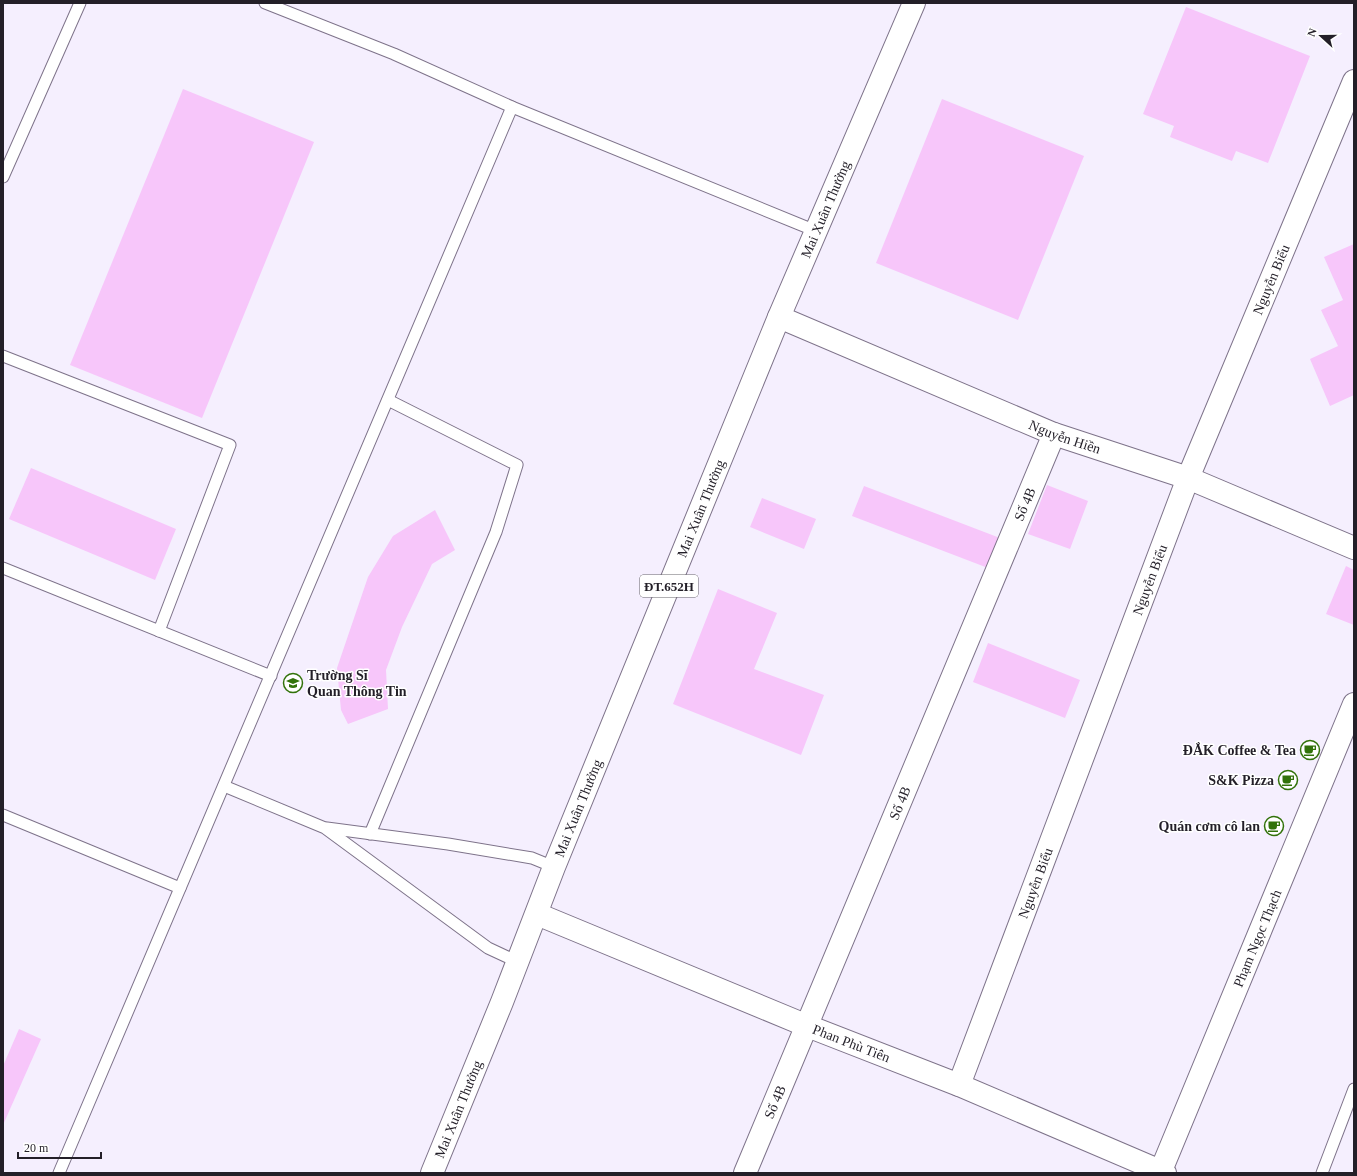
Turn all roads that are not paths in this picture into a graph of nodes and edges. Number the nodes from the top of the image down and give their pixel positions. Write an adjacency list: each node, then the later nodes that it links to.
1 (80, 3): 6 (lane)
2 (265, 3): 5 (lane)
3 (914, 3): 7 (street, Mai Xuân Thưởng / ĐT.652H)
4 (1354, 81): 12 (street, Nguyễn Biểu)
5 (512, 107): 7 (lane); 10 (lane)
6 (3, 177)
7 (816, 231): 8 (street, Mai Xuân Thưởng / ĐT.652H)
8 (779, 317): 11 (street, Nguyễn Hiền); 22 (street, Mai Xuân Thưởng / ĐT.652H)
9 (3, 356): 15 (lane)
10 (388, 400): 16 (lane); 21 (lane)
11 (1054, 434): 12 (street, Nguyễn Hiền); 26 (street, Số 4B)
12 (1188, 478): 13 (street, Nguyễn Hiền); 27 (street, Nguyễn Biểu)
13 (1354, 548)
14 (3, 568): 15 (lane)
15 (159, 631): 16 (lane)
16 (270, 676): 18 (lane)
17 (1354, 704): 29 (street, Phạm Ngọc Thạch)
18 (224, 786): 20 (lane); 23 (lane)
19 (3, 816): 23 (lane)
20 (325, 828): 21 (lane); 25 (lane)
21 (370, 834): 22 (lane)
22 (554, 867): 24 (street, Mai Xuân Thưởng / ĐT.652H)
23 (180, 888): 30 (lane)
24 (537, 914): 25 (street, Mai Xuân Thưởng / ĐT.652H); 26 (street, Phan Phù Tiên)
25 (518, 962): 31 (street, Mai Xuân Thưởng / ĐT.652H)
26 (805, 1025): 27 (street, Phan Phù Tiên); 32 (street, Số 4B)
27 (959, 1085): 29 (street, Phan Phù Tiên)
28 (1354, 1089): 33 (lane)
29 (1162, 1172)
30 (59, 1173)
31 (432, 1173)
32 (745, 1173)
33 (1322, 1173)

